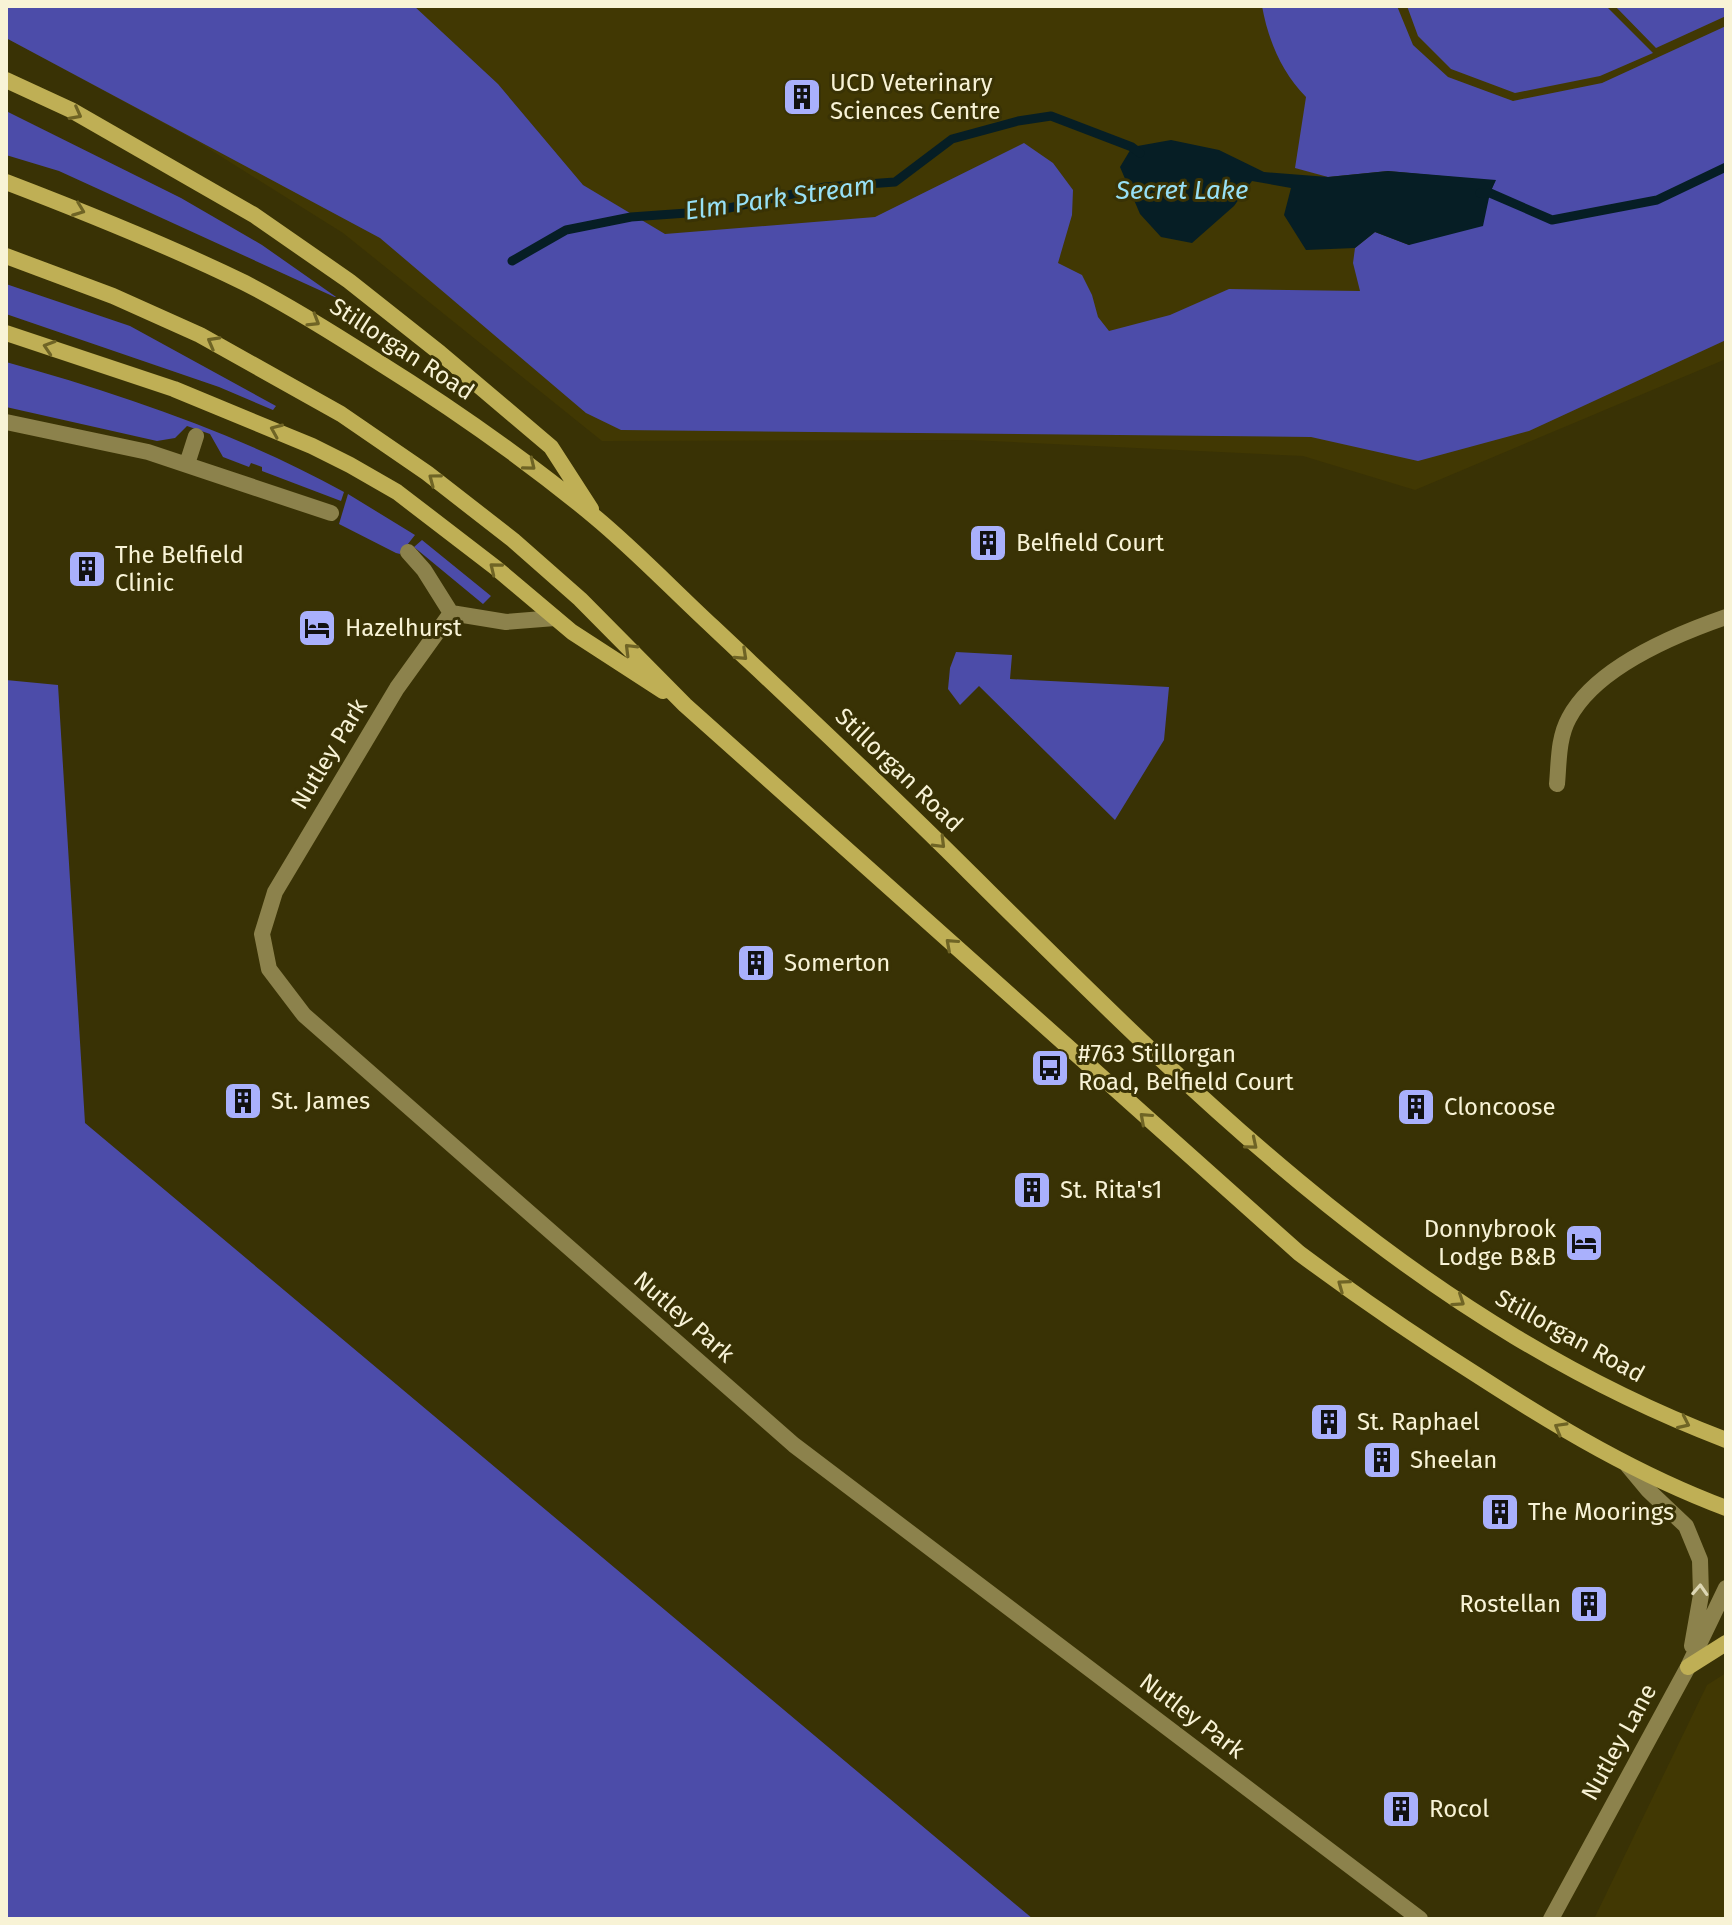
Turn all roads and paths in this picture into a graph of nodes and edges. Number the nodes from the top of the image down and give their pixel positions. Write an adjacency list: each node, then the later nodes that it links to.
1 (6, 80): 9 (main road, one-way to 9)
2 (6, 182): 9 (main road, Stillorgan Road, one-way to 9)
3 (6, 256): 14 (main road, one-way to 3)
4 (6, 333): 13 (main road, one-way to 4)
5 (6, 422): 7 (street)
6 (196, 436): 7 (street)
7 (187, 464): 8 (street)
8 (331, 513)
9 (599, 520): 16 (main road, Stillorgan Road, one-way to 16)
10 (408, 552): 11 (street)
11 (451, 613): 13 (street); 22 (street, Nutley Park)
12 (1726, 617): 15 (street)
13 (555, 618): 14 (main road)
14 (685, 705): 17 (main road, one-way to 14)
15 (1557, 784)
16 (1726, 1440)
17 (1628, 1466): 18 (main road); 21 (street, one-way to 17)
18 (1726, 1508)
19 (1726, 1588): 21 (street, Nutley Lane)
20 (1726, 1643): 21 (main road)
21 (1688, 1667): 23 (street, Nutley Lane)
22 (1420, 1919)
23 (1551, 1919)

